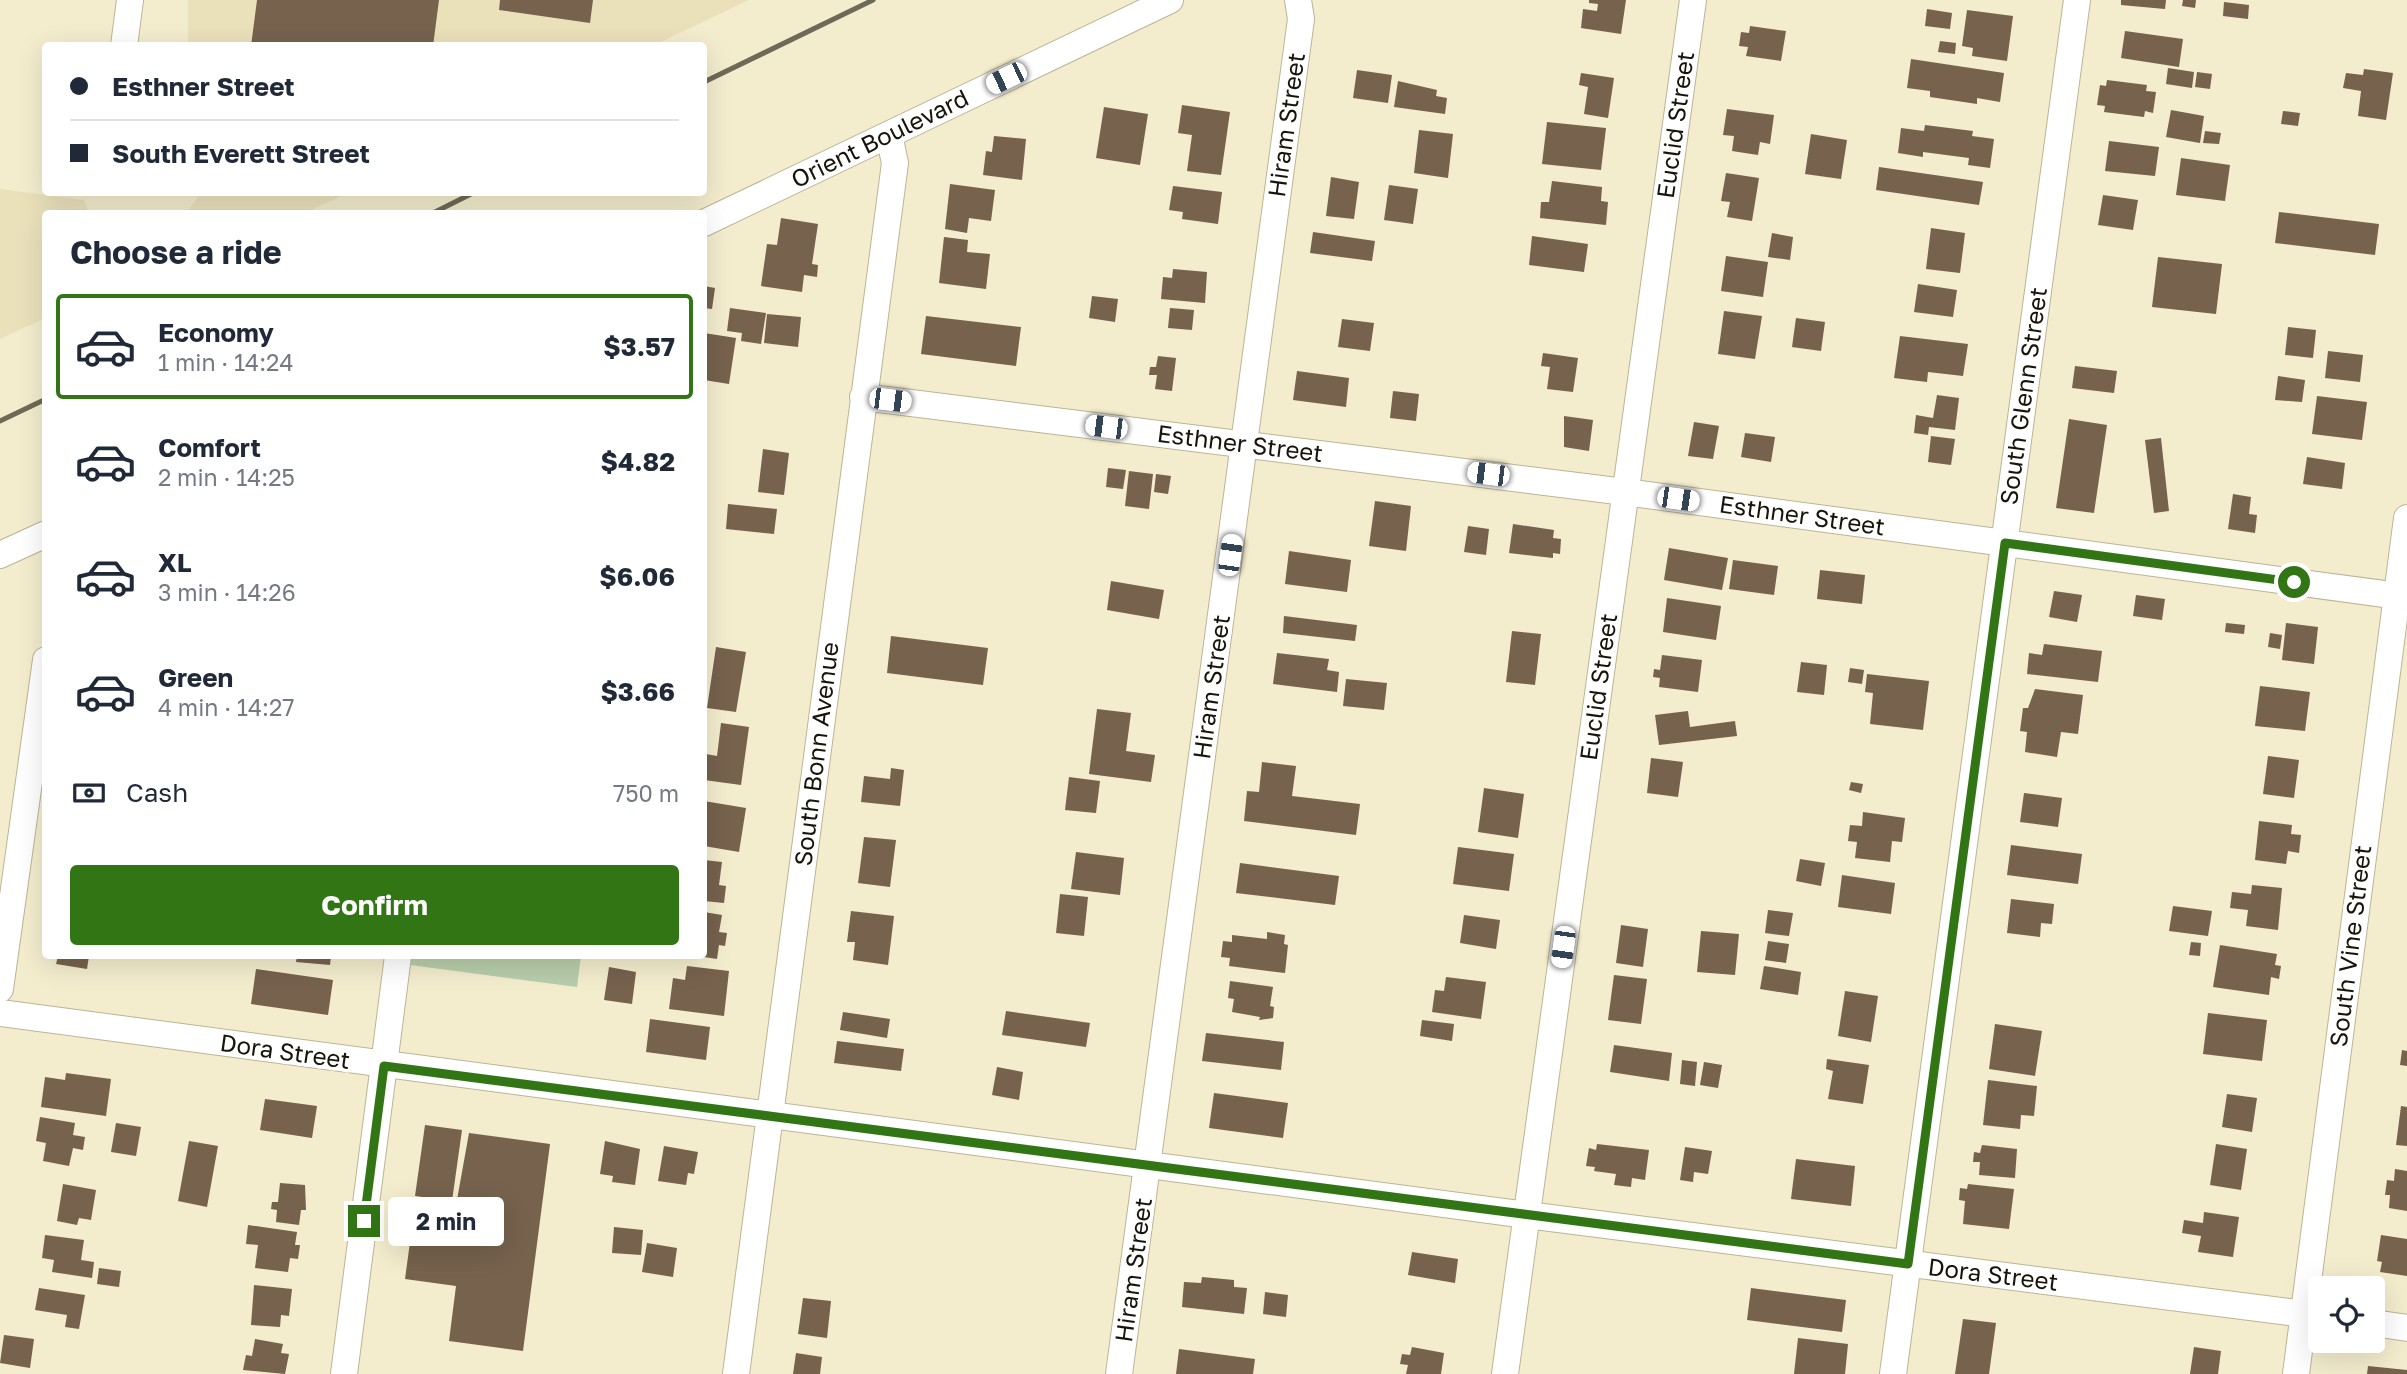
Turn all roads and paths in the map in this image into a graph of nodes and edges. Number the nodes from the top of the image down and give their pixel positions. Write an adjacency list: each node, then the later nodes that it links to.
1 (130, 0): 6 (street)
2 (1170, 0): 7 (street, Orient Boulevard)
3 (1298, 0): 10 (street, Hiram Street)
4 (1693, 0): 11 (street, Euclid Street)
5 (2077, 0): 14 (street, South Glenn Street)
6 (125, 42)
7 (888, 135): 8 (street, Orient Boulevard); 9 (street, South Bonn Avenue)
8 (707, 222)
9 (863, 397): 10 (street, Esthner Street); 22 (street, South Bonn Avenue)
10 (1245, 444): 11 (street, Esthner Street); 23 (street, Hiram Street)
11 (1625, 492): 14 (street, Esthner Street); 24 (street, Euclid Street)
12 (2407, 518): 16 (street, South Vine Street)
13 (42, 536): 15 (street)
14 (2005, 543): 16 (street, Esthner Street); 25 (street, South Glenn Street)
15 (0, 555)
16 (2402, 597): 26 (street, South Vine Street)
17 (42, 689): 19 (street)
18 (398, 959): 21 (street)
19 (0, 989)
20 (0, 1013): 21 (street, Dora Street)
21 (384, 1066): 22 (street, Dora Street); 31 (street)
22 (770, 1116): 23 (street, Dora Street); 32 (street, South Bonn Avenue)
23 (1148, 1166): 24 (street, Dora Street); 33 (street, Hiram Street)
24 (1527, 1215): 25 (street, Dora Street); 34 (street, Euclid Street)
25 (1908, 1264): 27 (street, Dora Street); 35 (street, South Glenn Street)
26 (2317, 1276)
27 (2308, 1314)
28 (2385, 1325): 29 (street)
29 (2407, 1328)
30 (2308, 1330): 36 (street, South Vine Street)
31 (344, 1374)
32 (736, 1374)
33 (1119, 1374)
34 (1505, 1374)
35 (1893, 1374)
36 (2296, 1374)

